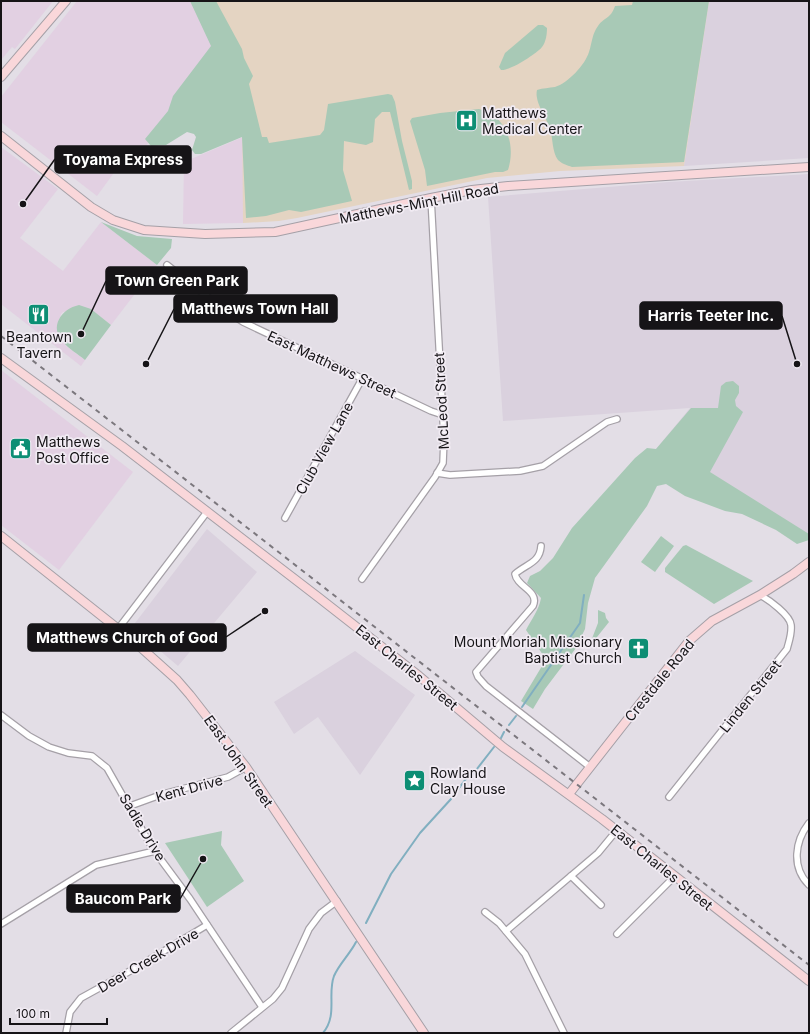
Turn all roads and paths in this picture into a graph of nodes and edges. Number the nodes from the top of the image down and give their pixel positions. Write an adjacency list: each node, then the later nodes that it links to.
1 (66, 1): 2 (main road)
2 (1, 77)
3 (1, 136): 5 (main road, Matthews-Mint Hill Road)
4 (809, 167): 5 (main road, Matthews-Mint Hill Road)
5 (431, 198): 9 (street, McLeod Street)
6 (167, 265): 8 (street, East Matthews Street)
7 (1, 358): 12 (main road, East Charles Street)
8 (362, 379): 9 (street, East Matthews Street); 13 (street, Club View Lane)
9 (443, 415): 11 (street, McLeod Street)
10 (617, 419): 11 (street)
11 (437, 473): 17 (street, McLeod Street)
12 (207, 512): 19 (street); 23 (main road, East Charles Street)
13 (285, 518)
14 (1, 536): 19 (main road, East John Street)
15 (542, 546): 22 (street)
16 (809, 562): 18 (main road, Crestdale Road)
17 (362, 579)
18 (760, 595): 22 (main road, Crestdale Road); 24 (street, Linden Street)
19 (118, 629): 21 (main road, East John Street)
20 (1, 715): 25 (street, Sadie Drive)
21 (246, 767): 25 (street, Kent Drive); 32 (main road, East John Street)
22 (590, 767): 23 (main road, Crestdale Road)
23 (569, 794): 27 (main road, East Charles Street)
24 (669, 797)
25 (130, 806): 28 (street, Sadie Drive)
26 (809, 823): 31 (street)
27 (617, 830): 29 (street); 30 (main road, East Charles Street)
28 (154, 851): 35 (street); 36 (street, Sadie Drive)
29 (571, 876): 33 (street); 37 (street)
30 (675, 876): 38 (street); 39 (main road, East Charles Street)
31 (809, 885)
32 (337, 901): 40 (street); 43 (main road, East John Street)
33 (601, 905)
34 (485, 912): 37 (street)
35 (1, 924)
36 (207, 925): 40 (street, Sadie Drive); 41 (street, Deer Creek Drive)
37 (506, 931): 44 (street)
38 (617, 934)
39 (809, 981)
40 (262, 1007): 42 (street)
41 (66, 1033)
42 (231, 1033)
43 (424, 1033)
44 (564, 1033)

